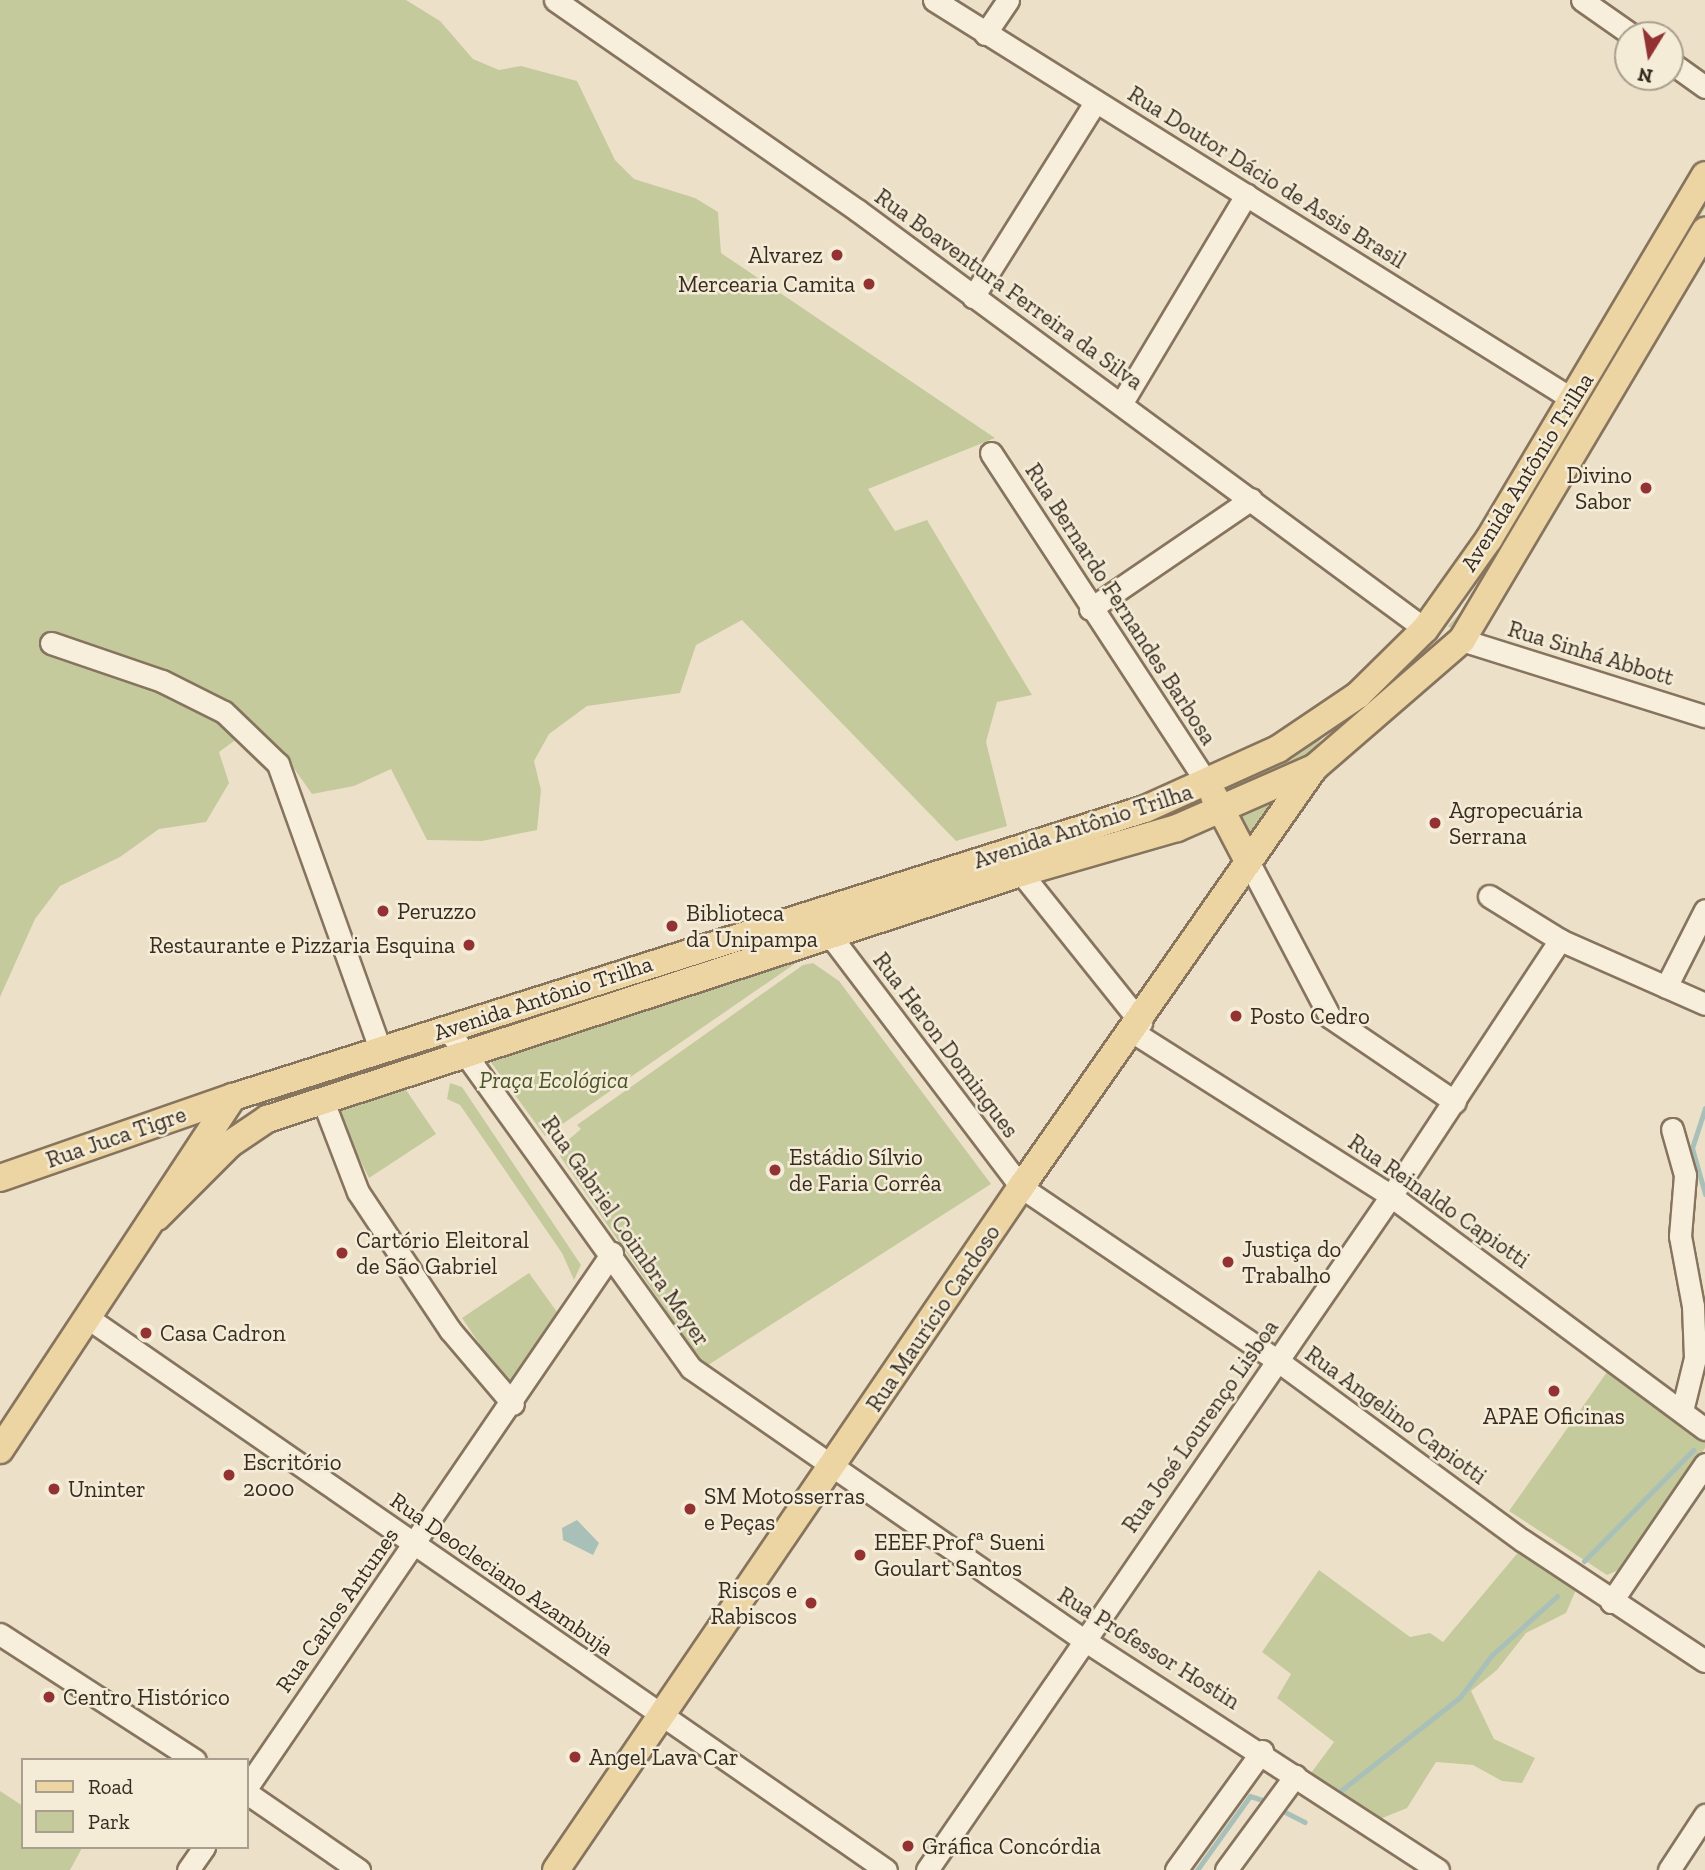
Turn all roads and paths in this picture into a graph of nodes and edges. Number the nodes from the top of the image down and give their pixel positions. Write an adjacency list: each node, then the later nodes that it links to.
1 (555, 0): 13 (street, Rua Boaventura Ferreira da Silva)
2 (934, 0): 6 (street, Rua Doutor Dácio de Assis Brasil)
3 (1008, 0): 6 (street)
4 (1582, 0): 5 (street)
5 (1614, 22)
6 (985, 34): 9 (street, Rua Doutor Dácio de Assis Brasil)
7 (1684, 72): 8 (street)
8 (1705, 87)
9 (1096, 102): 11 (street, Rua Doutor Dácio de Assis Brasil); 13 (street)
10 (1705, 175): 14 (main road, Avenida Antônio Trilha)
11 (1246, 195): 14 (street, Rua Doutor Dácio de Assis Brasil); 15 (street)
12 (1705, 231): 20 (main road, Avenida Antônio Trilha)
13 (972, 297): 15 (street, Rua Boaventura Ferreira da Silva)
14 (1572, 399): 19 (main road, Avenida Antônio Trilha)
15 (1121, 404): 17 (street, Rua Boaventura Ferreira da Silva)
16 (991, 453): 18 (street, Rua Bernardo Fernandes Barbosa)
17 (1251, 499): 18 (street); 19 (street, Rua Boaventura Ferreira da Silva)
18 (1090, 608): 25 (street, Rua Bernardo Fernandes Barbosa)
19 (1425, 629): 22 (main road, Avenida Antônio Trilha)
20 (1462, 640): 23 (street, Rua Sinhá Abbott); 24 (main road, Avenida Antônio Trilha)
21 (51, 643): 37 (street)
22 (1358, 695): 24 (main road); 25 (main road, Avenida Antônio Trilha)
23 (1705, 716)
24 (1314, 768): 26 (main road, Avenida Antônio Trilha); 27 (main road, Rua Maurício Cardoso)
25 (1208, 784): 26 (main road); 36 (main road, Avenida Antônio Trilha)
26 (1221, 811): 27 (main road); 28 (main road, Avenida Antônio Trilha)
27 (1247, 859): 35 (main road, Rua Maurício Cardoso); 41 (street)
28 (1021, 873): 31 (main road, Avenida Antônio Trilha); 35 (street, Rua Reinaldo Capiotti)
29 (1489, 896): 32 (street)
30 (1705, 910): 33 (street)
31 (829, 934): 38 (main road, Avenida Antônio Trilha); 44 (street, Rua Heron Domingues)
32 (1560, 940): 33 (street); 41 (street, Rua José Lourenço Lisboa)
33 (1666, 987): 34 (street)
34 (1705, 1004)
35 (1137, 1028): 44 (main road, Rua Maurício Cardoso); 45 (street, Rua Reinaldo Capiotti)
36 (448, 1030): 37 (main road, Avenida Antônio Trilha); 38 (street, Rua Gabriel Coimbra Meyer)
37 (380, 1051): 39 (main road, Avenida Antônio Trilha)
38 (466, 1052): 40 (main road, Avenida Antônio Trilha); 47 (street, Rua Gabriel Coimbra Meyer)
39 (233, 1097): 43 (main road, Rua Juca Tigre); 46 (main road)
40 (323, 1101): 46 (main road, Avenida Antônio Trilha); 50 (street)
41 (1455, 1102): 45 (street, Rua José Lourenço Lisboa)
42 (1672, 1129): 51 (street)
43 (0, 1178)
44 (1021, 1187): 49 (street, Rua Angelino Capiotti); 55 (main road, Rua Maurício Cardoso)
45 (1391, 1196): 49 (street, Rua José Lourenço Lisboa); 51 (street, Rua Reinaldo Capiotti)
46 (157, 1217): 48 (main road)
47 (612, 1254): 50 (street, Rua Carlos Antunes); 55 (street, Rua Gabriel Coimbra Meyer)
48 (89, 1318): 53 (main road); 56 (street, Rua Deocleciano Azambuja)
49 (1278, 1361): 57 (street, Rua Angelino Capiotti); 59 (street, Rua José Lourenço Lisboa)
50 (513, 1404): 56 (street, Rua Carlos Antunes)
51 (1682, 1408): 52 (street, Rua Reinaldo Capiotti)
52 (1705, 1429)
53 (0, 1450)
54 (1705, 1464): 57 (street)
55 (832, 1470): 59 (street, Rua Professor Hostin); 61 (main road, Rua Maurício Cardoso)
56 (414, 1544): 61 (street, Rua Deocleciano Azambuja); 65 (street, Rua Carlos Antunes)
57 (1611, 1602): 60 (street, Rua Angelino Capiotti)
58 (0, 1634): 63 (street)
59 (1084, 1640): 62 (street, Rua Professor Hostin); 73 (street, Rua José Lourenço Lisboa)
60 (1705, 1661)
61 (659, 1717): 71 (main road, Rua Maurício Cardoso); 72 (street, Rua Deocleciano Azambuja)
62 (1262, 1751): 64 (street, Rua Professor Hostin); 74 (street)
63 (192, 1758)
64 (1295, 1776): 75 (street); 76 (street, Rua Professor Hostin)
65 (248, 1786)
66 (248, 1794): 70 (street)
67 (1705, 1815): 77 (street)
68 (203, 1849): 69 (street)
69 (188, 1870)
70 (359, 1870)
71 (556, 1870)
72 (886, 1870)
73 (927, 1870)
74 (1176, 1870)
75 (1226, 1870)
76 (1438, 1870)
77 (1669, 1870)

